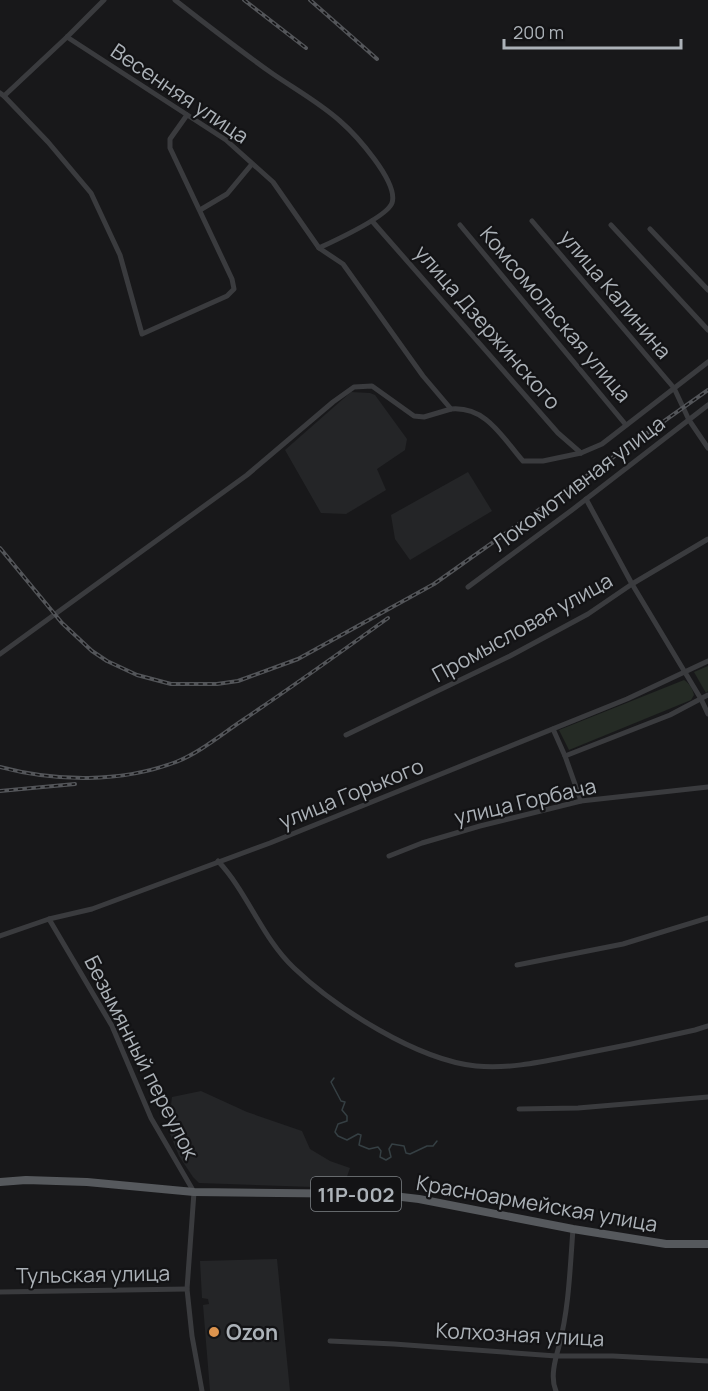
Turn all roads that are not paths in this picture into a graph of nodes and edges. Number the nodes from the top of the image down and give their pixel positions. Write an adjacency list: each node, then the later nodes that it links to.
1 (104, 0): 3 (street)
2 (175, 0): 8 (street)
3 (67, 37): 4 (street); 5 (street, Весенняя улица)
4 (2, 94): 7 (street)
5 (186, 115): 6 (street, Весенняя улица); 7 (street)
6 (252, 164): 7 (street); 13 (street, Весенняя улица)
7 (200, 210)
8 (372, 221): 13 (street); 23 (street, улица Дзержинского)
9 (532, 221): 17 (street, улица Калинина)
10 (460, 225): 21 (street, Комсомольская улица)
11 (611, 225): 15 (street)
12 (650, 229): 14 (street)
13 (319, 248): 19 (street)
14 (708, 290)
15 (708, 330)
16 (708, 362): 17 (street)
17 (674, 388): 20 (street, улица Калинина); 21 (street)
18 (708, 405): 20 (street, Локомотивная улица)
19 (451, 409): 23 (street); 28 (street)
20 (689, 420): 22 (street, улица Калинина); 24 (street, Локомотивная улица)
21 (626, 424): 23 (street)
22 (708, 448)
23 (581, 453)
24 (586, 499): 26 (street); 27 (street, Локомотивная улица)
25 (708, 539): 26 (street, Промысловая улица)
26 (632, 584): 30 (street); 35 (street, Промысловая улица)
27 (468, 587)
28 (0, 654)
29 (708, 661): 30 (street, улица Горького)
30 (685, 672): 32 (street); 34 (street, улица Горького)
31 (708, 695): 32 (street)
32 (701, 699): 33 (street); 36 (street)
33 (708, 714)
34 (553, 729): 36 (street); 40 (street, улица Горького)
35 (346, 735)
36 (565, 756): 38 (street)
37 (708, 787): 38 (street, улица Горбача)
38 (581, 801): 39 (street, улица Горбача)
39 (388, 856)
40 (218, 861): 42 (street, улица Горького); 45 (street)
41 (708, 918): 44 (street)
42 (49, 919): 43 (street, улица Горького); 49 (street, Безымянный переулок)
43 (0, 936)
44 (517, 964)
45 (708, 1026)
46 (708, 1097): 47 (street)
47 (519, 1109)
48 (0, 1182): 49 (main road, Красноармейская улица / 11Р-002)
49 (194, 1192): 50 (main road, Красноармейская улица / 11Р-002); 52 (street, Безымянный переулок)
50 (573, 1229): 51 (main road, Красноармейская улица / 11Р-002); 55 (street)
51 (708, 1244)
52 (187, 1289): 53 (street, Тульская улица); 57 (street, Безымянный переулок)
53 (0, 1292)
54 (330, 1341): 55 (street, Колхозная улица)
55 (556, 1356): 56 (street, Колхозная улица); 58 (street)
56 (708, 1361)
57 (202, 1391)
58 (556, 1391)

